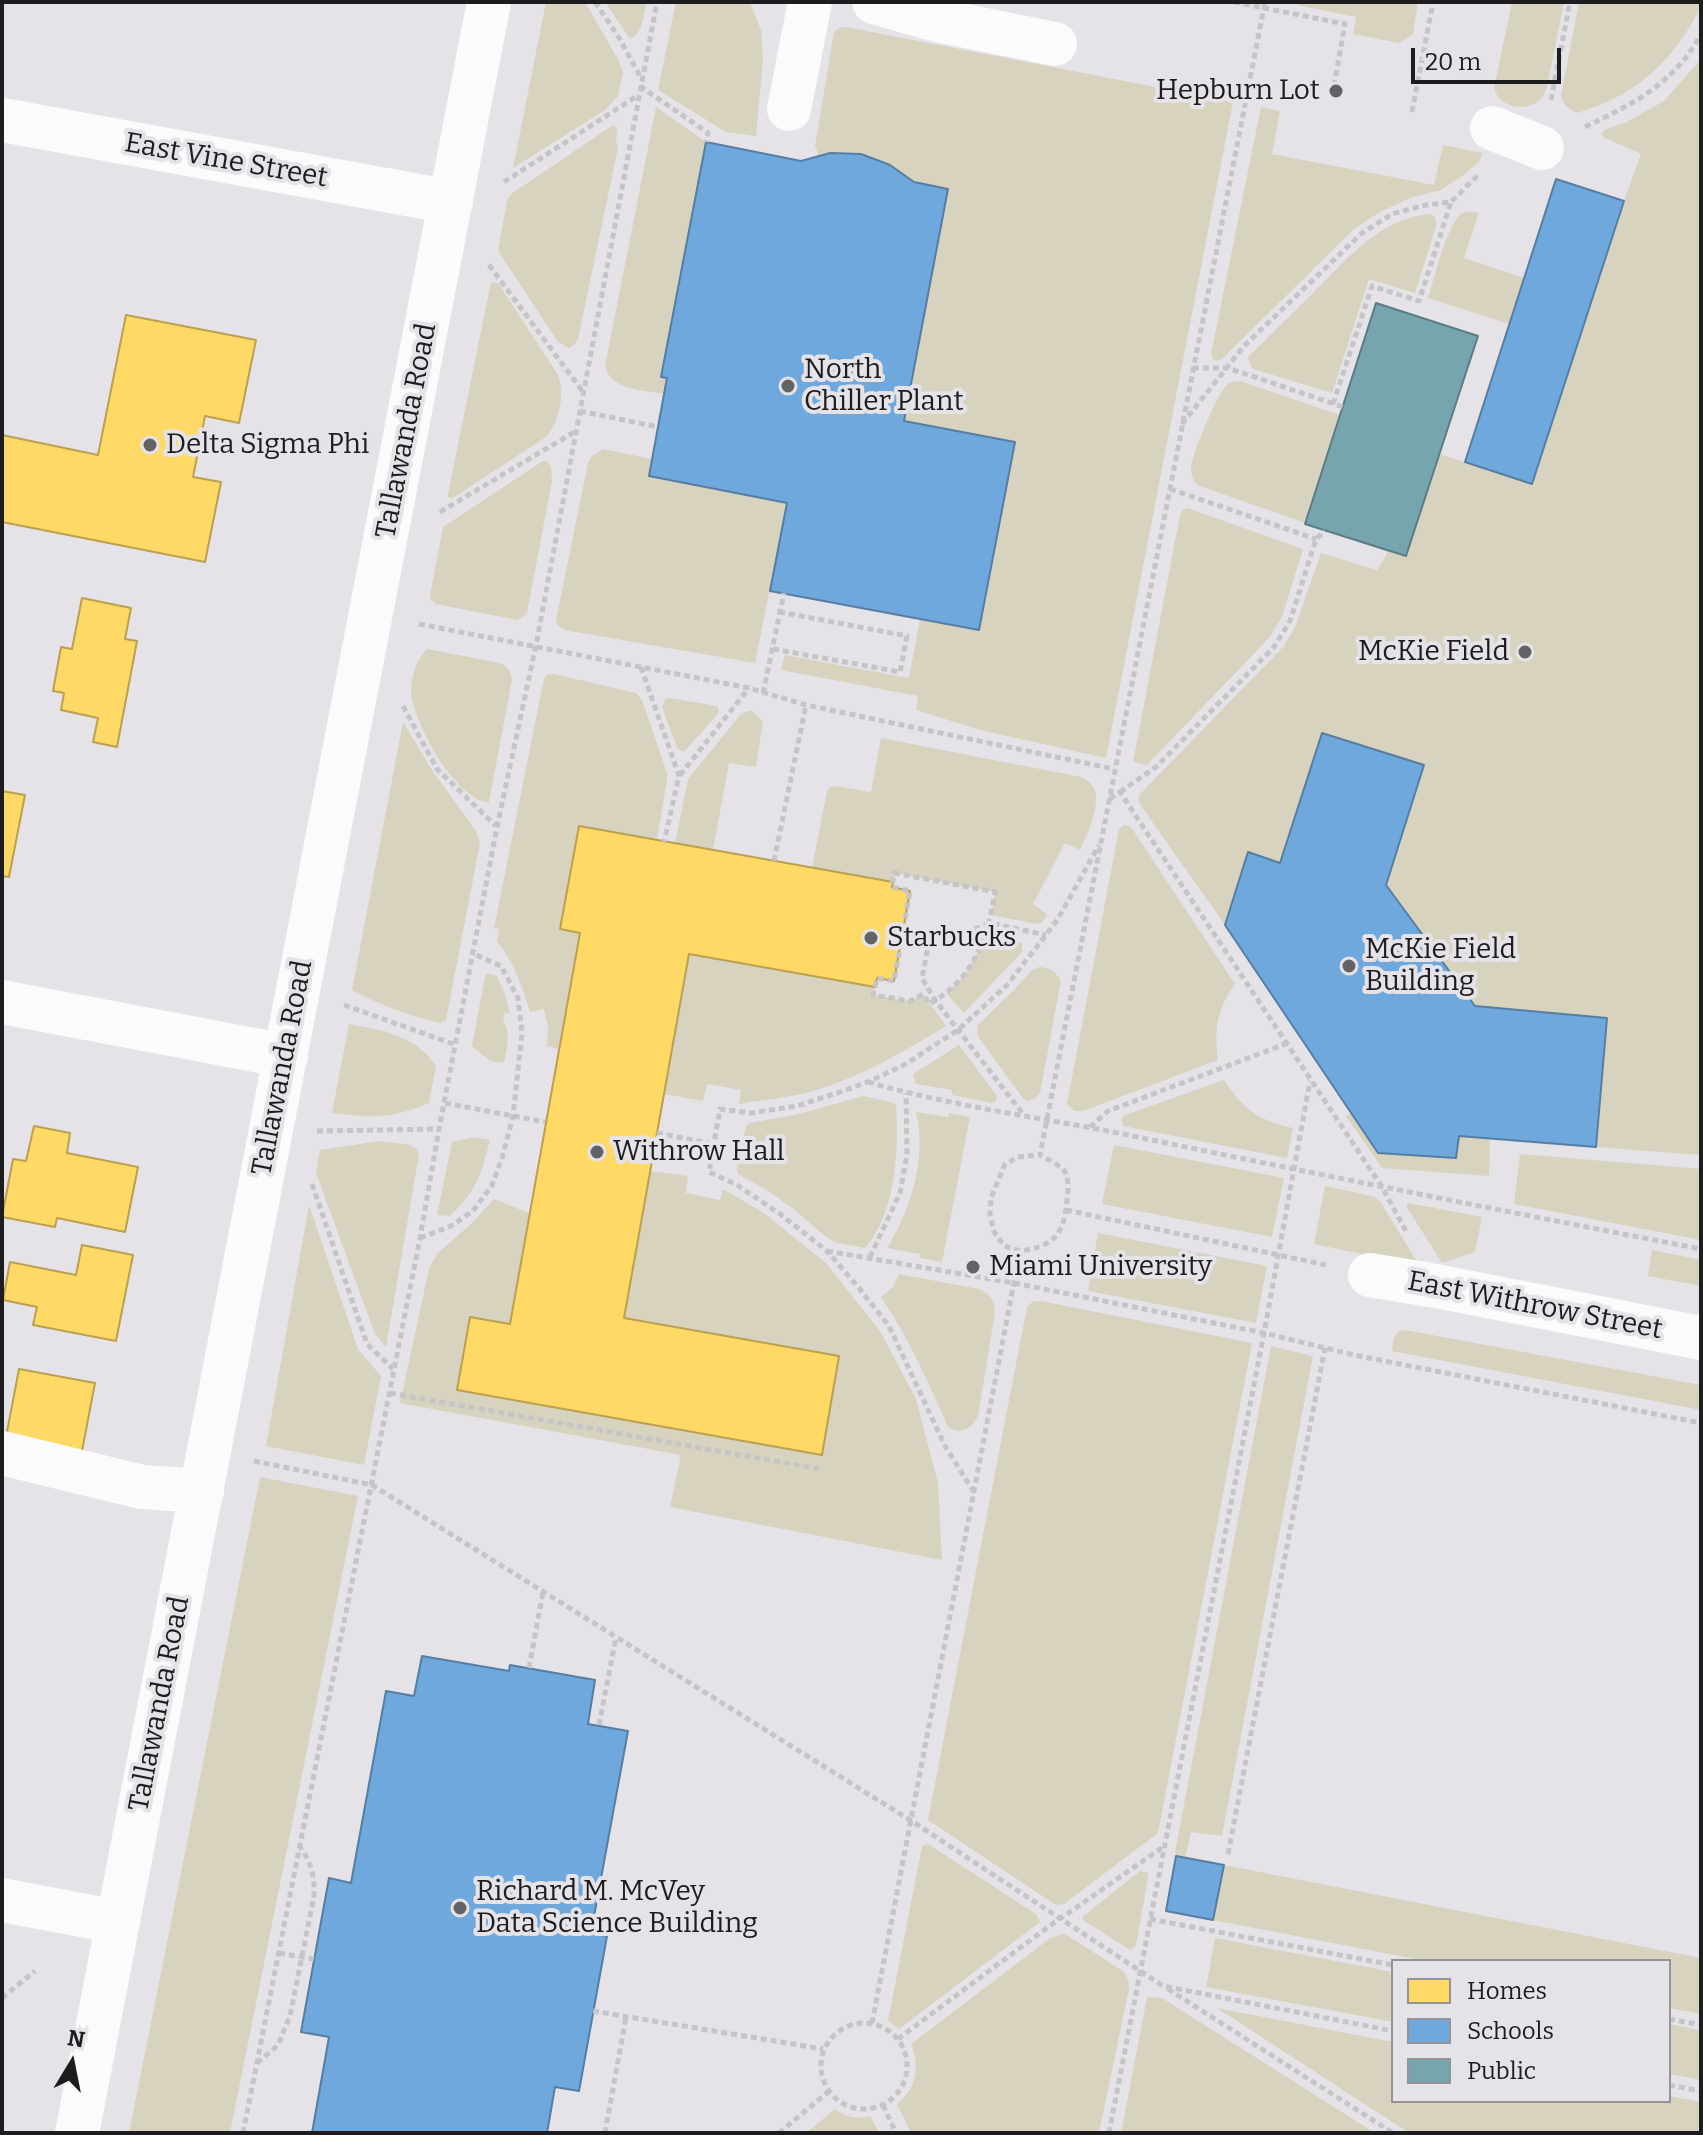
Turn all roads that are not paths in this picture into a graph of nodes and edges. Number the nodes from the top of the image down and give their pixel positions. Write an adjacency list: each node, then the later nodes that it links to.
1 (489, 2): 9 (street, Tallawanda Road)
2 (810, 2): 5 (street)
3 (874, 2): 4 (street)
4 (1055, 44)
5 (789, 109)
6 (2, 120): 9 (street, East Vine Street)
7 (1492, 128): 8 (street)
8 (1542, 148)
9 (451, 202): 11 (street, Tallawanda Road)
10 (2, 1002): 11 (street)
11 (286, 1056): 15 (street, Tallawanda Road)
12 (1370, 1275): 13 (street, East Withrow Street)
13 (1701, 1338)
14 (2, 1453): 15 (street)
15 (202, 1491): 17 (street, Tallawanda Road)
16 (2, 1900): 17 (street)
17 (118, 1922): 18 (street, Tallawanda Road)
18 (77, 2133)

